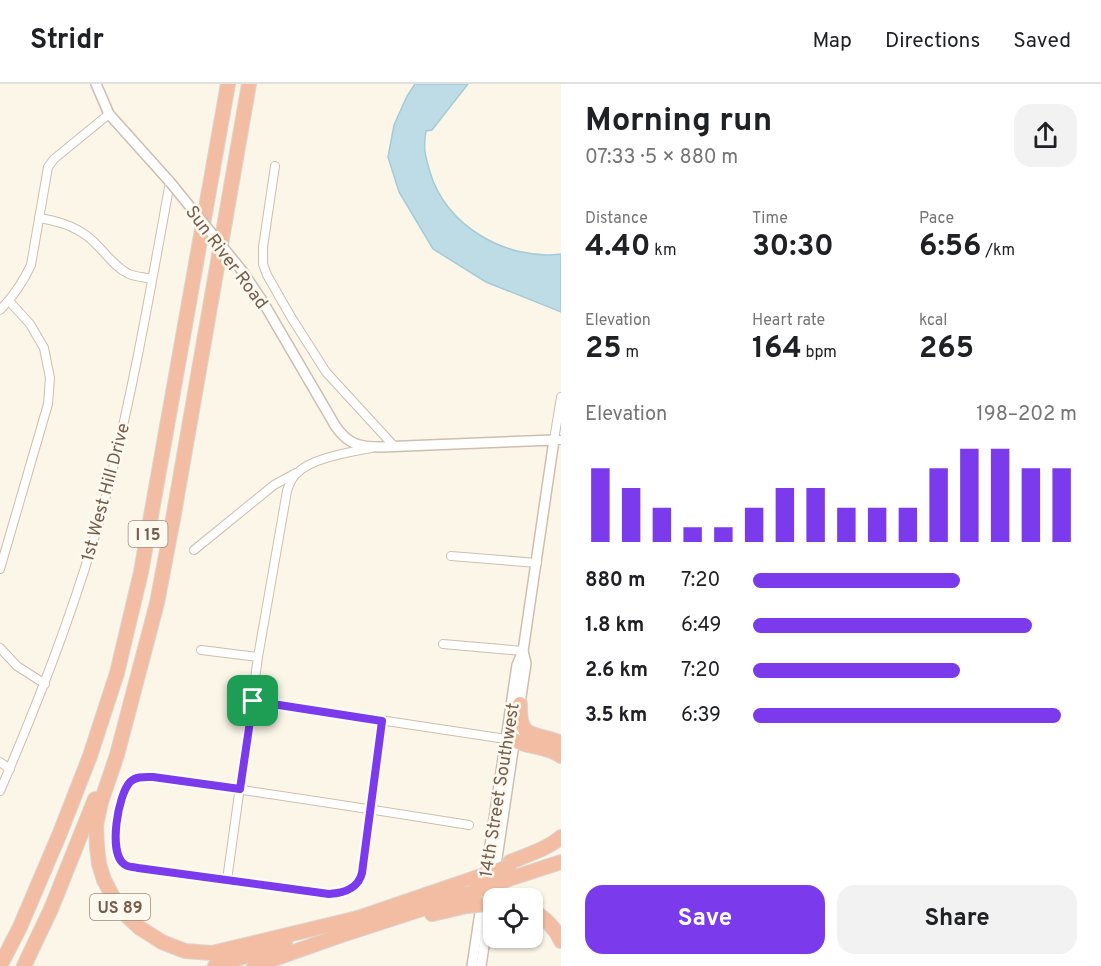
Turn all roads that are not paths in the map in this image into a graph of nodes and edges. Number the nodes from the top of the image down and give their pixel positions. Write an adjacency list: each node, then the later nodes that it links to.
1 (96, 84): 4 (street, Sun River Road)
2 (228, 84): 49 (highway, I 15)
3 (249, 84): 25 (highway, I 15)
4 (109, 114): 6 (street, Sun River Road); 7 (street)
5 (275, 166): 13 (street)
6 (170, 182): 8 (street, 1st West Hill Drive); 14 (street, Sun River Road, bridge)
7 (39, 218): 8 (street); 9 (street)
8 (152, 279): 26 (street, 1st West Hill Drive)
9 (9, 301): 10 (street); 19 (street)
10 (0, 310)
11 (561, 397): 12 (street, 14th Street Southwest)
12 (558, 440): 13 (street, Sun River Road); 18 (street, 14th Street Southwest)
13 (393, 445): 14 (street, Sun River Road)
14 (381, 447): 15 (street)
15 (296, 473): 16 (street); 24 (street)
16 (194, 550)
17 (451, 556): 18 (street)
18 (537, 564): 23 (street, 14th Street Southwest)
19 (0, 569)
20 (443, 644): 23 (street)
21 (0, 648): 26 (street)
22 (201, 650): 24 (street)
23 (523, 651): 28 (street, 14th Street Southwest); 30 (street, 14th Street Southwest)
24 (258, 657): 27 (street)
25 (142, 661): 47 (highway, US 89); 50 (highway, I 15)
26 (45, 684): 34 (street, 1st West Hill Drive)
27 (253, 701): 29 (street); 35 (street)
28 (520, 704): 30 (street, 14th Street Southwest); 31 (highway)
29 (382, 721): 30 (street); 37 (street)
30 (510, 740): 31 (highway); 32 (highway); 53 (street, 14th Street Southwest); 54 (street, 14th Street Southwest)
31 (561, 744)
32 (561, 756)
33 (0, 762): 34 (street)
34 (9, 769): 36 (street, 1st West Hill Drive)
35 (240, 789): 37 (street); 43 (street); 43 (street)
36 (0, 791)
37 (370, 810): 38 (street); 43 (street)
38 (469, 825)
39 (561, 837): 42 (highway)
40 (561, 849): 42 (highway)
41 (561, 862): 42 (highway)
42 (509, 869): 44 (highway, bridge); 47 (highway, bridge)
43 (227, 880)
44 (467, 900): 45 (highway, bridge); 52 (highway)
45 (483, 902)
46 (543, 917): 48 (highway)
47 (358, 918): 51 (highway)
48 (561, 941)
49 (0, 966)
50 (24, 966)
51 (215, 966)
52 (255, 966)
53 (472, 966)
54 (481, 966)

